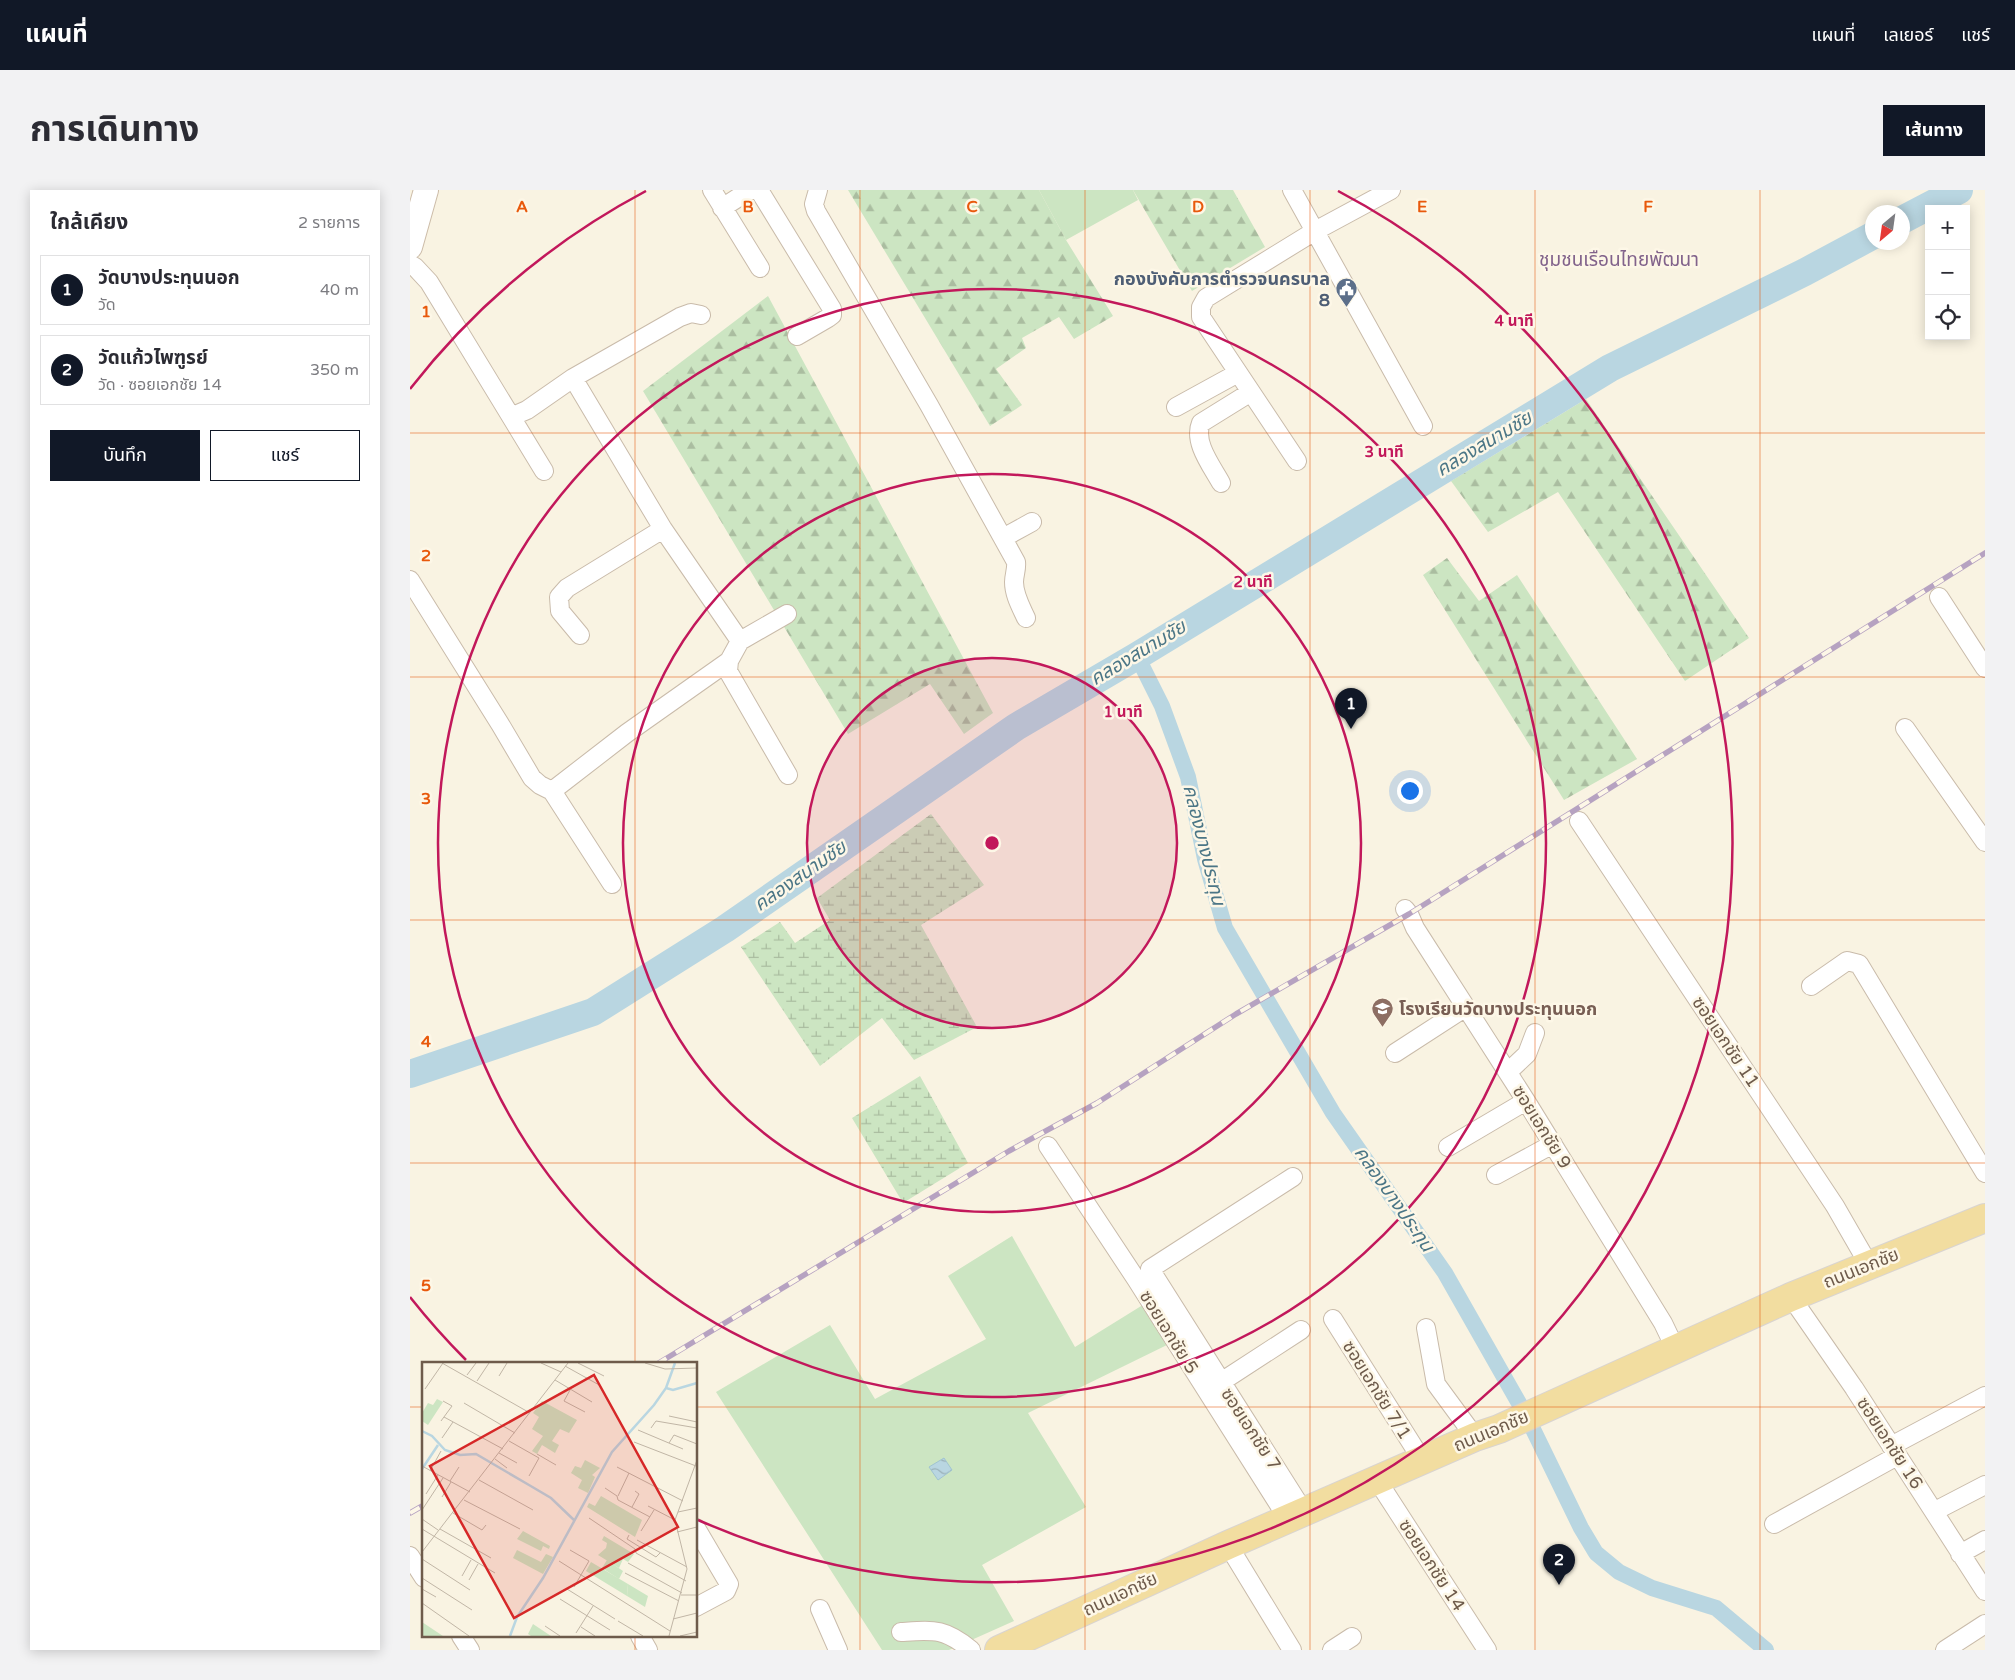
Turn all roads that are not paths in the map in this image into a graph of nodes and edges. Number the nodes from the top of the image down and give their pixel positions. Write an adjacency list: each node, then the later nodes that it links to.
1 (426, 190): 10 (street)
2 (712, 190): 8 (street)
3 (750, 190): 8 (street)
4 (759, 190): 14 (street)
5 (818, 190): 26 (street)
6 (1292, 190): 9 (street)
7 (1391, 190): 9 (street)
8 (722, 208): 12 (street)
9 (1314, 231): 15 (street); 20 (street)
10 (410, 247)
11 (410, 264): 19 (street)
12 (760, 268)
13 (701, 315): 16 (street)
14 (797, 336)
15 (1238, 373): 17 (street); 18 (street)
16 (574, 378): 19 (street); 25 (street)
17 (1251, 392): 21 (street); 23 (street)
18 (1176, 408)
19 (512, 416): 22 (street)
20 (1423, 426)
21 (1296, 461)
22 (544, 471)
23 (1220, 483)
24 (1032, 522): 26 (street)
25 (663, 529): 31 (street); 32 (street)
26 (1003, 538): 30 (street)
27 (410, 580): 37 (street)
28 (1938, 597): 34 (street)
29 (787, 614): 32 (street)
30 (1026, 618)
31 (580, 635)
32 (740, 640): 33 (street)
33 (729, 661): 36 (street); 37 (street)
34 (1985, 668)
35 (1905, 728): 39 (street)
36 (788, 775)
37 (552, 791): 40 (street)
38 (1579, 821): 55 (street, ซอยเอกชัย 11)
39 (1985, 842)
40 (612, 884)
41 (1405, 909): 43 (street, ซอยเอกชัย 9)
42 (1811, 986): 51 (street)
43 (1466, 1007): 45 (street); 46 (street, ซอยเอกชัย 9)
44 (1535, 1033): 46 (street)
45 (1395, 1053)
46 (1508, 1072): 47 (street, ซอยเอกชัย 9)
47 (1526, 1101): 48 (street, ซอยเอกชัย 9); 50 (street)
48 (1553, 1144): 52 (street); 60 (street, ซอยเอกชัย 9)
49 (1048, 1146): 69 (street, ซอยเอกชัย 5)
50 (1448, 1147)
51 (1985, 1173)
52 (1496, 1175)
53 (1293, 1177): 61 (street, ซอยเอกชัย 7)
54 (1985, 1218): 55 (main road, ถนนเอกชัย)
55 (1869, 1265): 56 (main road, ถนนเอกชัย)
56 (1791, 1297): 60 (main road, ถนนเอกชัย); 64 (street, ซอยเอกชัย 16)
57 (1333, 1319): 65 (street, ซอยเอกชัย 7/1)
58 (1426, 1328): 63 (street)
59 (1301, 1330): 61 (street)
60 (1675, 1348): 63 (main road, ถนนเอกชัย)
61 (1221, 1382): 69 (street, ซอยเอกชัย 7)
62 (1985, 1396): 64 (street)
63 (1487, 1433): 65 (main road, ถนนเอกชัย)
64 (1894, 1451): 68 (street, ซอยเอกชัย 16); 70 (street)
65 (1422, 1460): 66 (main road, ถนนเอกชัย)
66 (1376, 1480): 69 (main road, ถนนเอกชัย); 91 (street, ซอยเอกชัย 14)
67 (1985, 1485): 68 (street)
68 (1935, 1511): 74 (street, ซอยเอกชัย 16)
69 (1296, 1515): 73 (main road, ถนนเอกชัย)
70 (1774, 1524)
71 (698, 1531): 78 (street)
72 (1985, 1540): 74 (street)
73 (1228, 1545): 84 (main road, ถนนเอกชัย); 89 (street)
74 (1960, 1554): 77 (street, ซอยเอกชัย 16)
75 (410, 1556): 76 (street)
76 (422, 1575)
77 (1985, 1590)
78 (698, 1606)
79 (820, 1608): 86 (street)
80 (1985, 1624): 92 (street)
81 (901, 1632): 87 (street)
82 (1352, 1637): 90 (street)
83 (462, 1638): 85 (street)
84 (1038, 1642): 88 (main road, ถนนเอกชัย)
85 (470, 1650)
86 (838, 1650)
87 (971, 1650)
88 (999, 1650)
89 (1292, 1650)
90 (1332, 1650)
91 (1487, 1650)
92 (1945, 1650)

